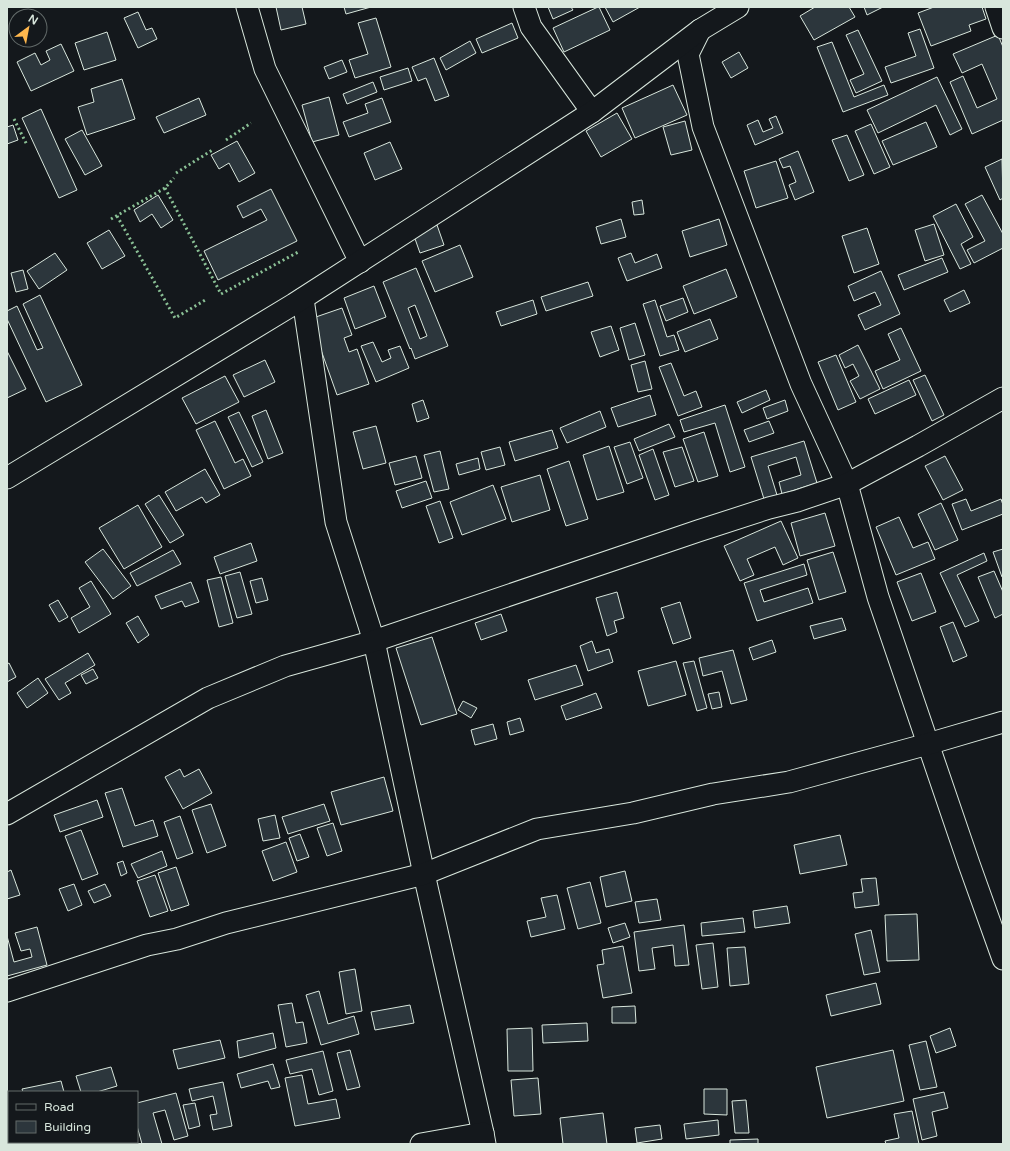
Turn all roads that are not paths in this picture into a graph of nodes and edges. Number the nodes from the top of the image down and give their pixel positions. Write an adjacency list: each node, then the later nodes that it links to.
1 (247, 7): 8 (street)
2 (524, 7): 7 (street)
3 (738, 7): 6 (street)
4 (996, 7): 5 (street)
5 (1003, 28)
6 (700, 30): 7 (street); 12 (street)
7 (592, 112): 8 (street)
8 (360, 262): 9 (street)
9 (303, 299): 11 (street); 13 (street)
10 (1003, 398): 12 (street)
11 (7, 478)
12 (847, 484): 13 (street); 15 (street)
13 (374, 641): 16 (street); 17 (street)
14 (1003, 722): 15 (street)
15 (928, 744): 17 (street); 18 (street)
16 (7, 814)
17 (424, 874): 19 (street); 20 (street)
18 (1003, 958)
19 (7, 991)
20 (484, 1138): 21 (street)
21 (421, 1144)

